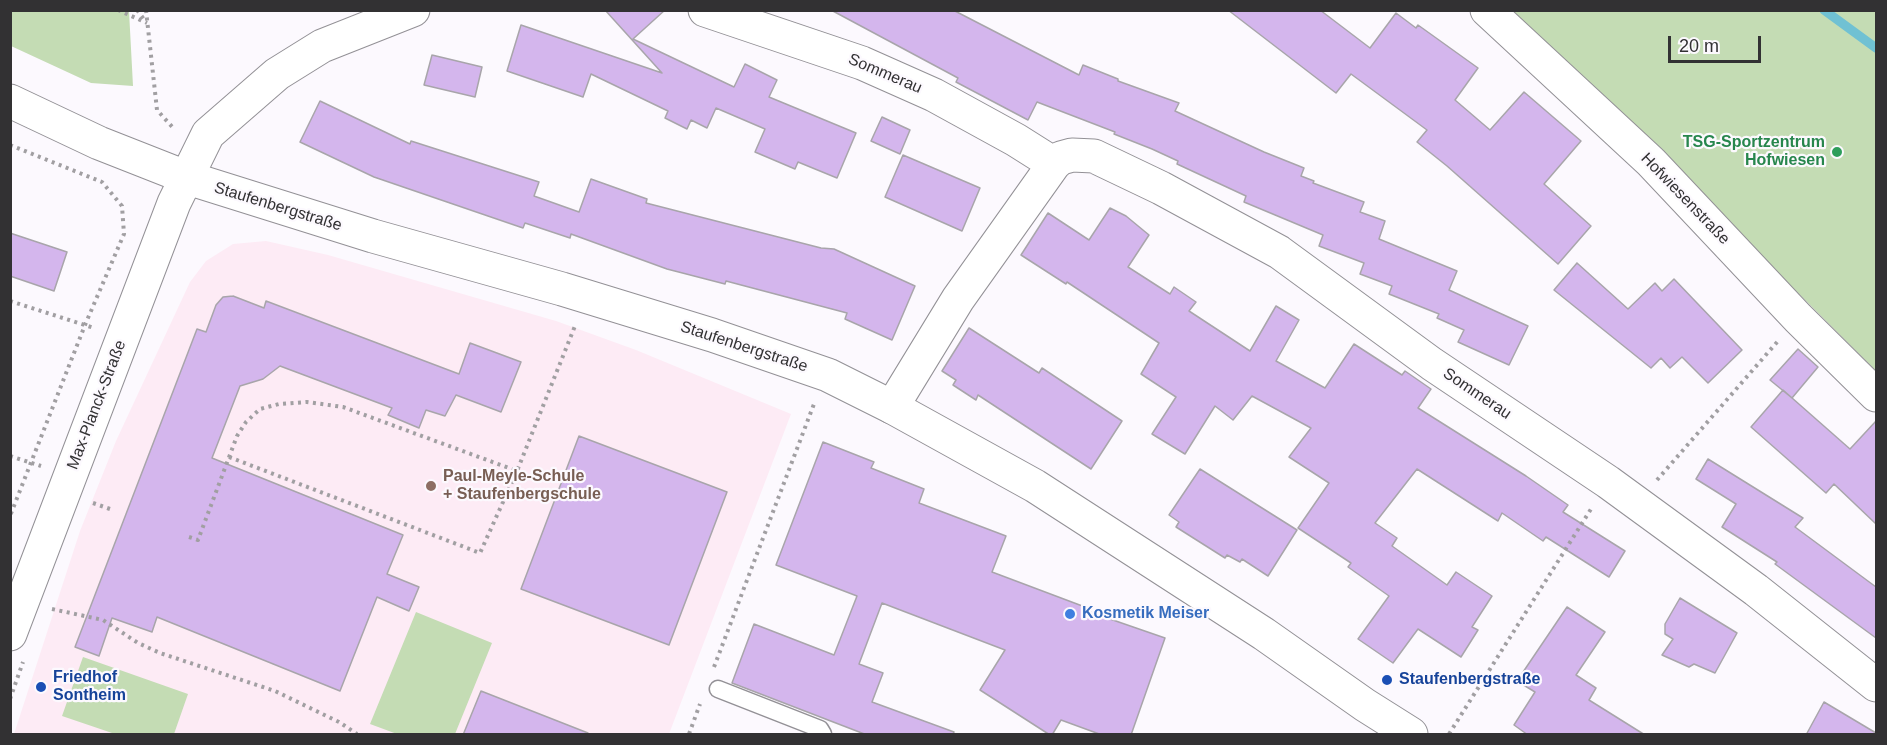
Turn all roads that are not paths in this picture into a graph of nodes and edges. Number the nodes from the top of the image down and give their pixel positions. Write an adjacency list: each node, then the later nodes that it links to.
1 (413, 10): 6 (street)
2 (705, 10): 5 (street, Sommerau)
3 (1487, 10): 7 (street, Hofwiesenstraße)
4 (10, 101): 6 (street, Staufenbergstraße)
5 (1054, 164): 8 (street); 10 (street, Sommerau)
6 (193, 166): 8 (street, Staufenbergstraße); 9 (street, Max-Planck-Straße)
7 (1876, 395)
8 (892, 407): 13 (street, Staufenbergstraße)
9 (18, 643)
10 (1876, 685)
11 (718, 689): 12 (lane)
12 (823, 735)
13 (1411, 735)

